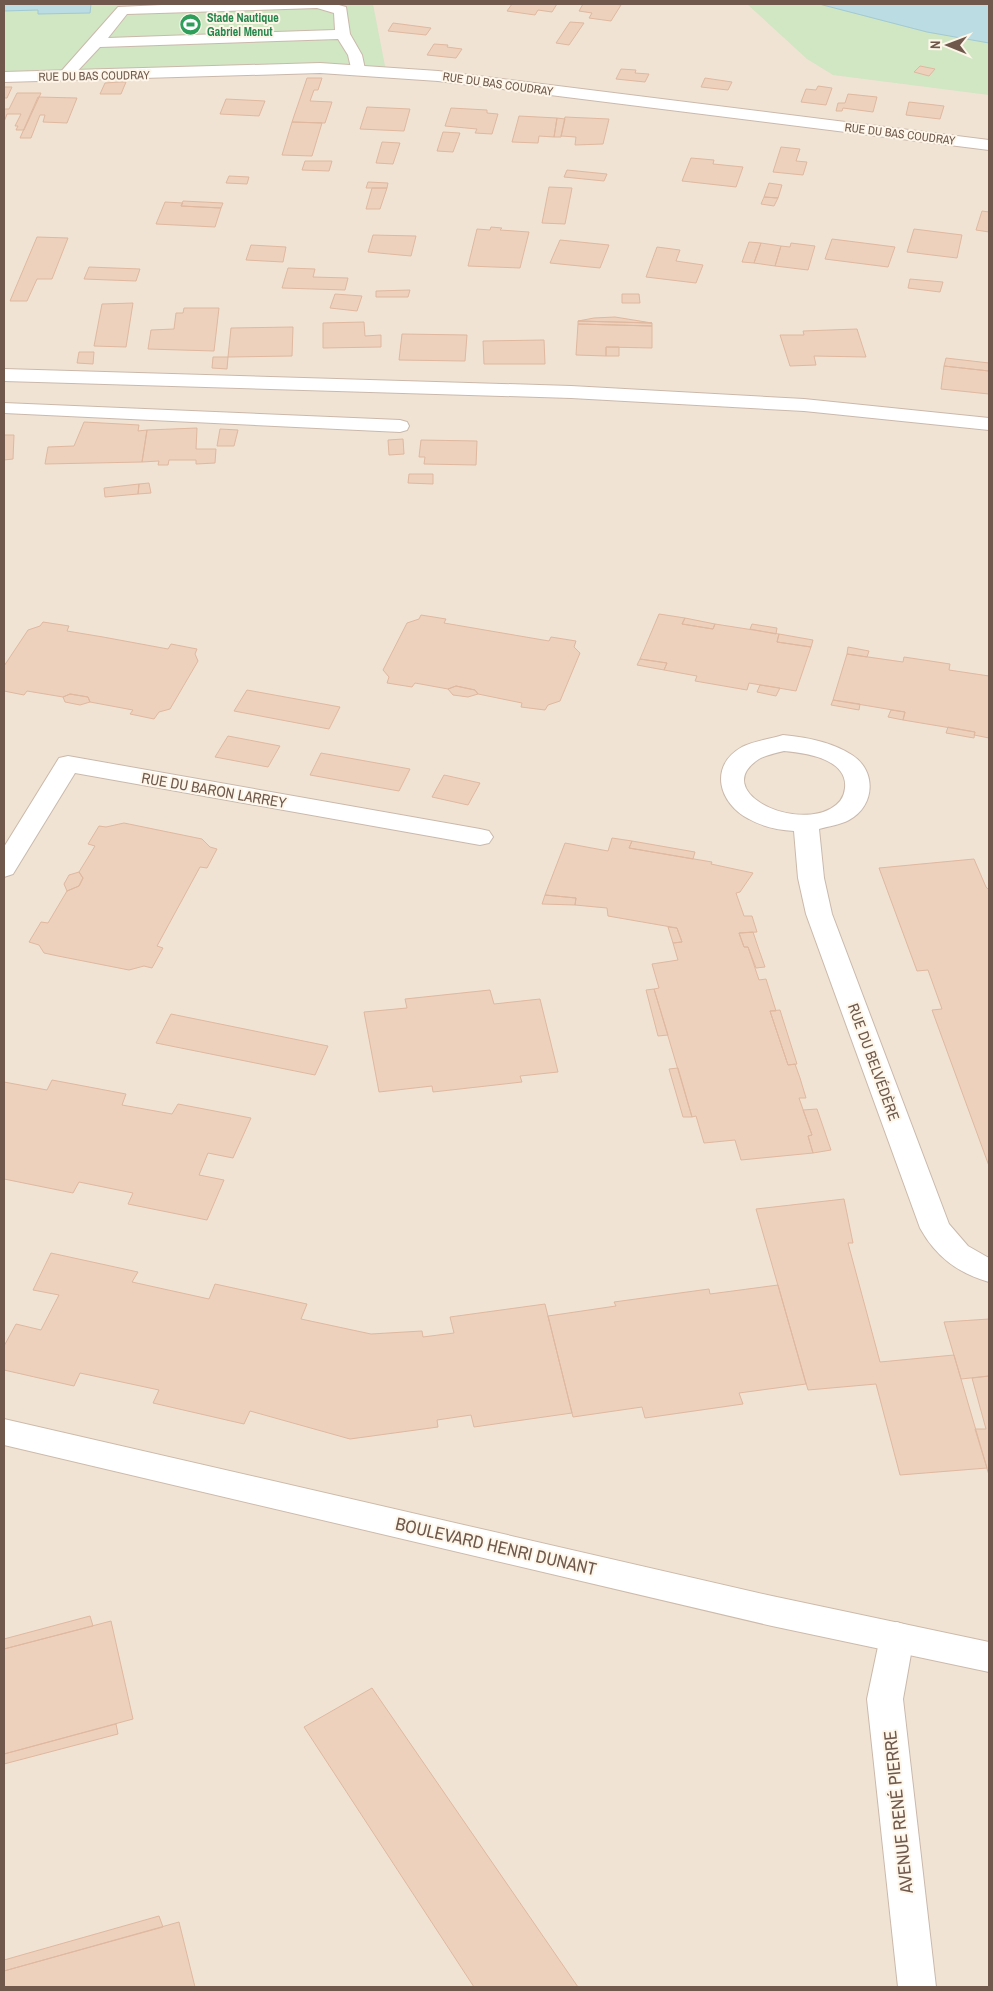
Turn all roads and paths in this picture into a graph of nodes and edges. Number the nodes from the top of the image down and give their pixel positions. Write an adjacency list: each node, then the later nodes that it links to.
1 (315, 4): 4 (lane)
2 (320, 4): 3 (lane)
3 (343, 34): 4 (lane); 5 (lane)
4 (96, 43): 6 (lane)
5 (357, 69): 6 (street, RUE DU BAS COUDRAY); 8 (street, RUE DU BAS COUDRAY)
6 (65, 76): 7 (street, RUE DU BAS COUDRAY)
7 (4, 77)
8 (989, 145)
9 (4, 375): 11 (street)
10 (4, 408): 12 (lane)
11 (989, 424)
12 (400, 426)
13 (806, 824): 13 (street); 16 (street, RUE DU BELVÉDÈRE)
14 (480, 837): 15 (street, RUE DU BARON LARREY)
15 (4, 868)
16 (989, 1270)
17 (4, 1432): 18 (street, BOULEVARD HENRI DUNANT)
18 (897, 1637): 19 (street, BOULEVARD HENRI DUNANT); 20 (street, AVENUE RENÉ PIERRE)
19 (989, 1657)
20 (917, 1987)

